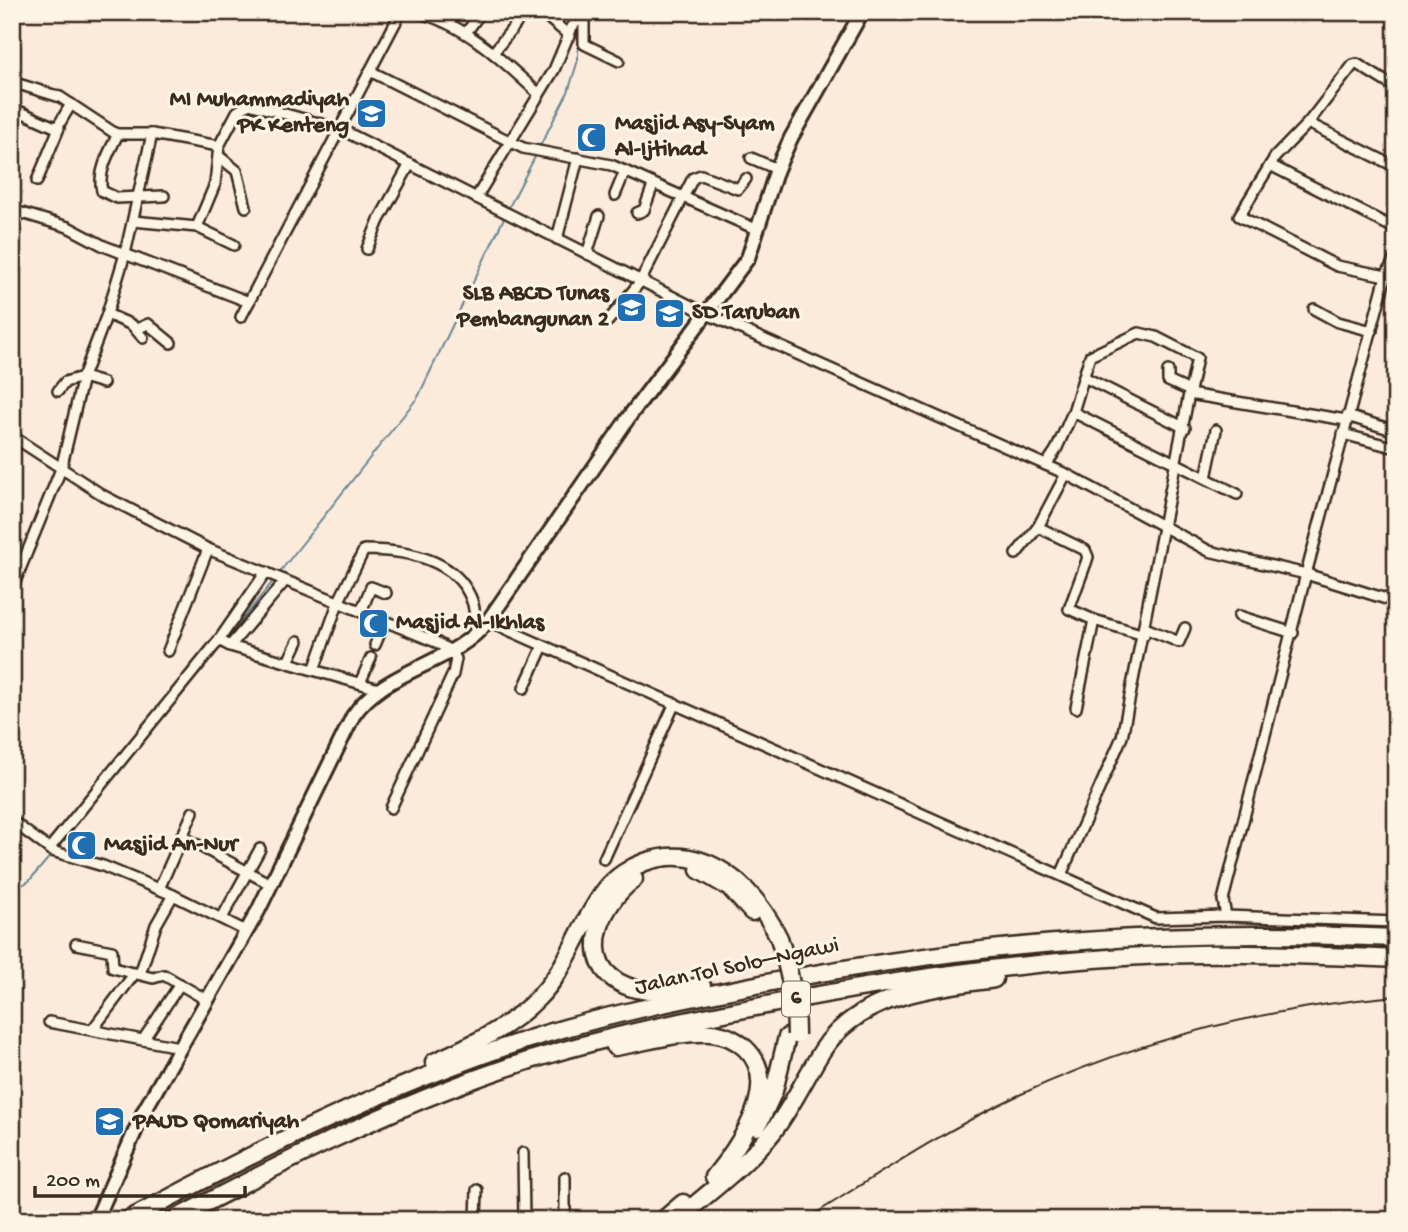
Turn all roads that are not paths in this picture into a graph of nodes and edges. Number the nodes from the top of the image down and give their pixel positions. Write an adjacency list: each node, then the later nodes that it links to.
1 (401, 12): 12 (street)
2 (415, 12): 8 (street)
3 (481, 12): 8 (street)
4 (541, 12): 9 (street)
5 (862, 12): 31 (main road)
6 (581, 18): 9 (street); 11 (street)
7 (516, 24): 10 (street)
8 (466, 33): 10 (street)
9 (570, 36): 15 (street)
10 (493, 53): 15 (street)
11 (619, 61)
12 (370, 71): 20 (street); 23 (street)
13 (12, 82): 16 (street)
14 (1396, 88): 18 (street)
15 (539, 94): 23 (street)
16 (71, 104): 19 (street); 21 (street)
17 (12, 108): 19 (street)
18 (1307, 123): 29 (street); 30 (street)
19 (59, 128): 34 (street)
20 (340, 129): 24 (street); 28 (street); 57 (street)
21 (118, 134): 22 (street); 38 (street)
22 (152, 134): 24 (street); 38 (street)
23 (511, 142): 26 (street); 39 (street)
24 (219, 146): 25 (street)
25 (220, 157): 41 (street); 46 (street)
26 (578, 158): 32 (street); 49 (street)
27 (751, 158): 31 (street)
28 (410, 164): 39 (street); 51 (street)
29 (1270, 165): 47 (street); 55 (street)
30 (1396, 167)
31 (777, 169): 48 (main road)
32 (625, 171): 35 (street); 36 (street)
33 (746, 179): 40 (street)
34 (37, 181)
35 (653, 185): 40 (street); 43 (street)
36 (615, 195)
37 (164, 196): 38 (street)
38 (137, 197): 45 (street)
39 (476, 198): 49 (street)
40 (682, 199): 48 (street); 56 (street)
41 (246, 207)
42 (12, 210): 52 (street)
43 (638, 213)
44 (599, 216): 53 (street)
45 (133, 221): 46 (street); 52 (street)
46 (197, 227): 50 (street)
47 (1396, 229)
48 (758, 230): 59 (main road)
49 (557, 239): 53 (street)
50 (234, 245)
51 (367, 249)
52 (125, 254): 57 (street); 60 (street)
53 (587, 254): 56 (street)
54 (1394, 261): 55 (street)
55 (1386, 276): 64 (street)
56 (640, 282): 59 (street); 62 (street)
57 (249, 302): 61 (street)
58 (1314, 309): 64 (street)
59 (705, 313): 82 (street); 101 (main road)
60 (107, 314): 63 (street); 68 (street)
61 (241, 317)
62 (608, 321)
63 (136, 329): 65 (street); 66 (street)
64 (1372, 331): 74 (street)
65 (143, 338)
66 (171, 343)
67 (1168, 371): 72 (street)
68 (83, 377): 70 (street); 71 (street); 83 (street)
69 (1084, 377): 72 (street); 73 (street); 75 (street)
70 (103, 383)
71 (58, 391)
72 (1190, 393): 74 (street); 75 (street)
73 (1073, 412): 81 (street); 82 (street)
74 (1347, 418): 77 (street); 78 (street)
75 (1185, 428): 81 (street)
76 (1216, 430): 85 (street)
77 (1396, 431)
78 (1343, 435): 80 (street); 91 (street)
79 (12, 436): 83 (street)
80 (1396, 448)
81 (1177, 463): 85 (street); 88 (street)
82 (1046, 465): 84 (street)
83 (61, 468): 89 (street); 93 (street)
84 (1066, 474): 87 (street); 88 (street)
85 (1206, 478): 86 (street)
86 (1237, 494)
87 (1038, 527): 90 (street); 99 (street)
88 (1165, 529): 91 (street); 103 (street)
89 (208, 549): 92 (street); 110 (street)
90 (1016, 554)
91 (1306, 574): 95 (street); 104 (street)
92 (276, 577): 96 (street); 107 (street); 107 (street)
93 (12, 589)
94 (386, 593): 97 (street)
95 (1396, 602)
96 (338, 603): 97 (street); 105 (street); 114 (street)
97 (361, 612): 100 (street)
98 (1239, 616): 104 (street)
99 (1094, 620): 103 (street); 119 (street)
100 (385, 621): 108 (street); 111 (street)
101 (488, 621): 105 (main road); 109 (street)
102 (1185, 628): 103 (street)
103 (1145, 631): 128 (street)
104 (1293, 633): 132 (street)
105 (475, 636): 111 (main road)
106 (298, 641): 113 (street)
107 (224, 643): 113 (street); 125 (street)
108 (375, 645)
109 (543, 646): 116 (street); 118 (street)
110 (168, 651)
111 (452, 652): 117 (main road); 120 (street)
112 (371, 658): 115 (street)
113 (288, 662): 114 (street)
114 (314, 670): 115 (street)
115 (360, 683): 117 (street)
116 (524, 688)
117 (379, 689): 129 (main road)
118 (675, 703): 126 (street); 128 (street)
119 (1076, 708)
120 (391, 808)
121 (193, 812): 123 (street)
122 (12, 821): 125 (street)
123 (181, 836): 127 (street); 130 (street)
124 (260, 849): 127 (street)
125 (50, 850): 130 (street)
126 (604, 859)
127 (247, 870): 129 (street); 133 (street)
128 (1061, 875): 132 (street)
129 (271, 885): 135 (main road)
130 (159, 888): 131 (street)
131 (173, 895): 133 (street); 142 (street)
132 (1226, 916): 134 (street)
133 (222, 918): 135 (street)
134 (1396, 922)
135 (246, 931): 144 (main road)
136 (1396, 938): 141 (highway, Jalan Tol Solo–Ngawi / 6)
137 (774, 940): 141 (highway); 150 (highway); 153 (highway)
138 (76, 944): 142 (street)
139 (1142, 957): 140 (highway, Jalan Tol Solo–Ngawi / 6); 149 (highway, Jalan Tol Solo–Ngawi / 6); 153 (highway)
140 (1396, 959)
141 (860, 964): 150 (highway, Jalan Tol Solo–Ngawi / 6)
142 (137, 974): 143 (street); 146 (street)
143 (180, 984): 144 (street); 147 (street)
144 (205, 999): 148 (main road)
145 (50, 1022): 146 (street)
146 (93, 1029): 147 (street)
147 (143, 1040): 148 (street)
148 (179, 1047): 155 (main road)
149 (458, 1085): 153 (highway); 157 (highway, Jalan Tol Solo–Ngawi / 6)
150 (317, 1124): 156 (highway, Jalan Tol Solo–Ngawi / 6)
151 (523, 1153): 159 (street)
152 (565, 1177): 160 (street)
153 (719, 1177): 161 (highway); 162 (highway)
154 (477, 1191): 158 (street)
155 (96, 1220)
156 (128, 1220)
157 (173, 1220)
158 (477, 1220)
159 (524, 1220)
160 (565, 1220)
161 (663, 1220)
162 (677, 1220)

